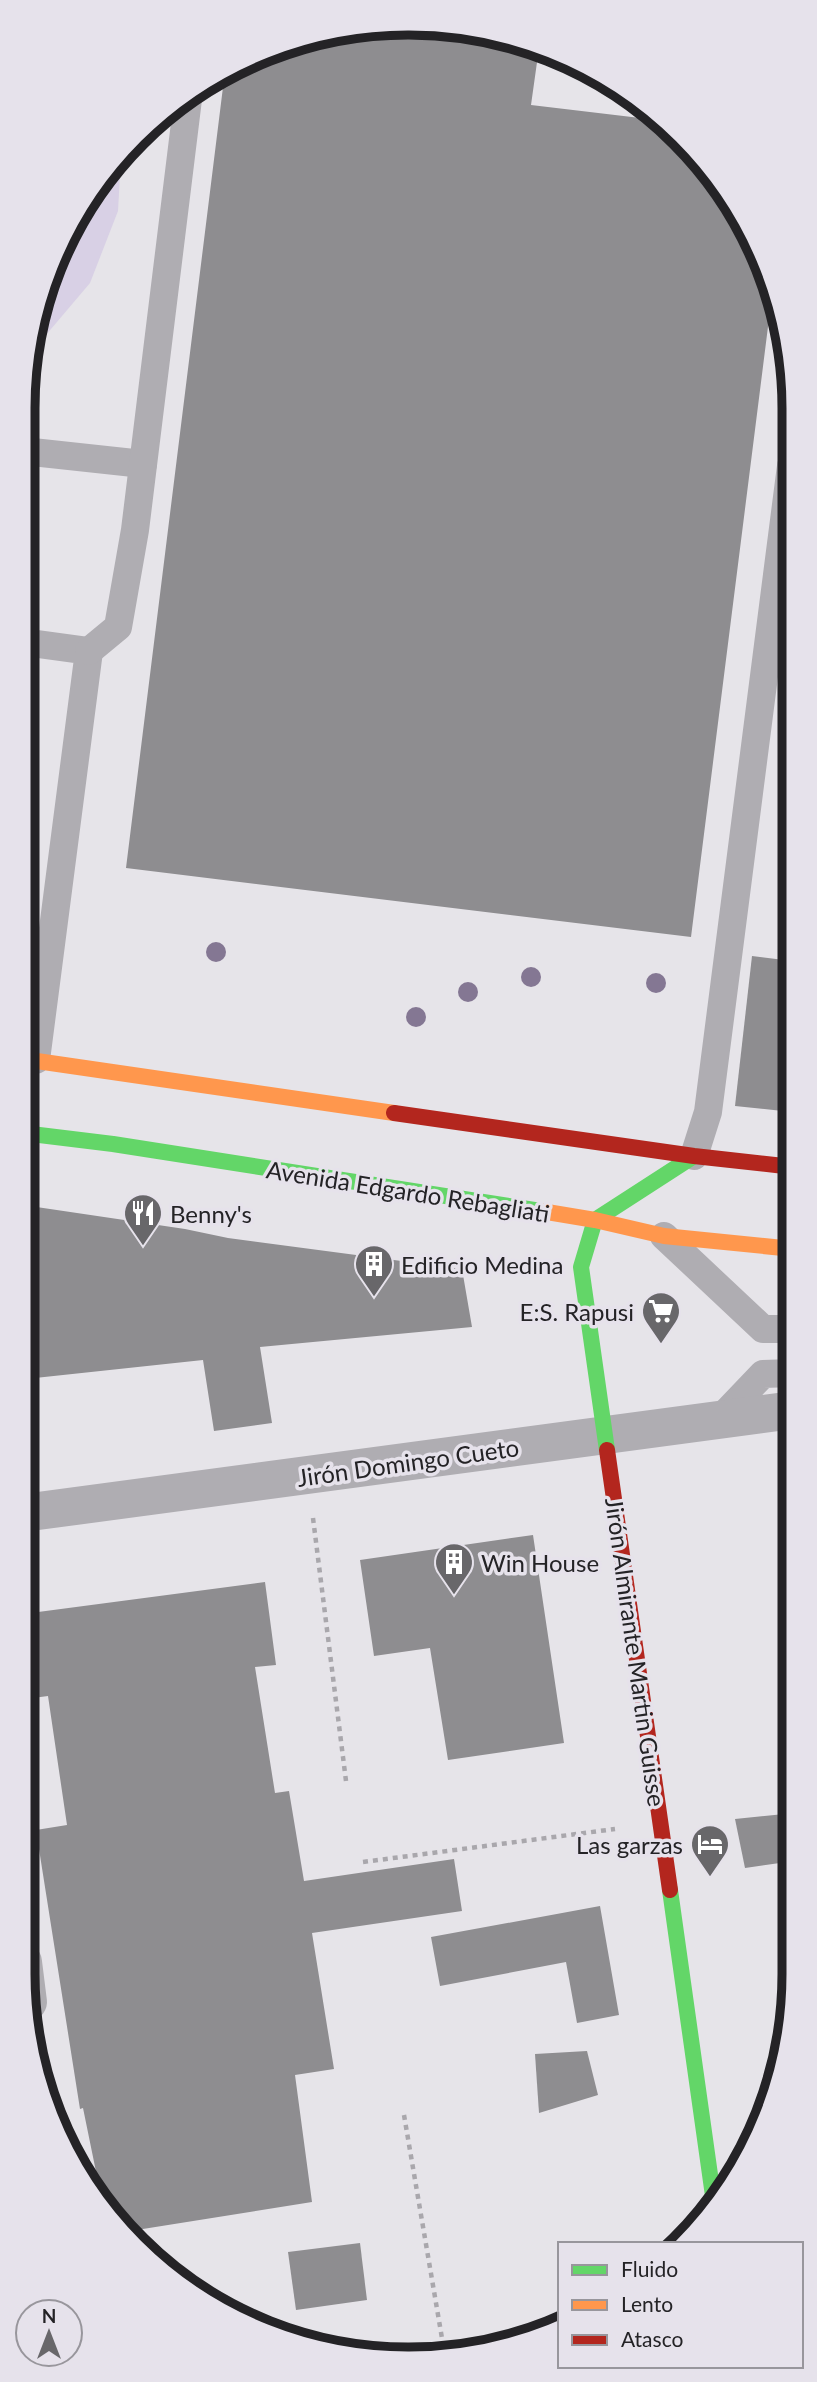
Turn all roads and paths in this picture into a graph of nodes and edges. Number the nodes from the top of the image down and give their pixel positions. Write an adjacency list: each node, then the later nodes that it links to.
1 (187, 108): 3 (lane)
2 (35, 452): 3 (lane)
3 (143, 464): 6 (lane)
4 (782, 536): 10 (lane)
5 (35, 644): 6 (lane)
6 (89, 651): 7 (lane)
7 (35, 1019)
8 (35, 1061): 10 (street)
9 (35, 1134): 12 (street, Avenida Edgardo Rebagliati)
10 (694, 1156): 11 (street); 12 (street)
11 (782, 1166)
12 (595, 1220): 13 (street, Avenida Edgardo Rebagliati); 21 (street, Jirón Almirante Martin Guisse)
13 (664, 1236): 14 (street, Avenida Edgardo Rebagliati); 15 (lane)
14 (782, 1248)
15 (763, 1329): 16 (lane); 18 (lane)
16 (782, 1329)
17 (782, 1373): 18 (lane)
18 (763, 1374): 20 (lane)
19 (782, 1411): 20 (street, Jirón Domingo Cueto)
20 (720, 1419): 21 (street, Jirón Domingo Cueto)
21 (606, 1435): 22 (street, Jirón Domingo Cueto); 25 (street, Jirón Almirante Martin Guisse)
22 (307, 1475): 23 (street, Jirón Domingo Cueto); 24 (path)
23 (35, 1511)
24 (346, 1781)
25 (660, 1823): 26 (path); 28 (street, Jirón Almirante Martin Guisse)
26 (363, 1862)
27 (404, 2115): 29 (path)
28 (712, 2191)
29 (443, 2345)

